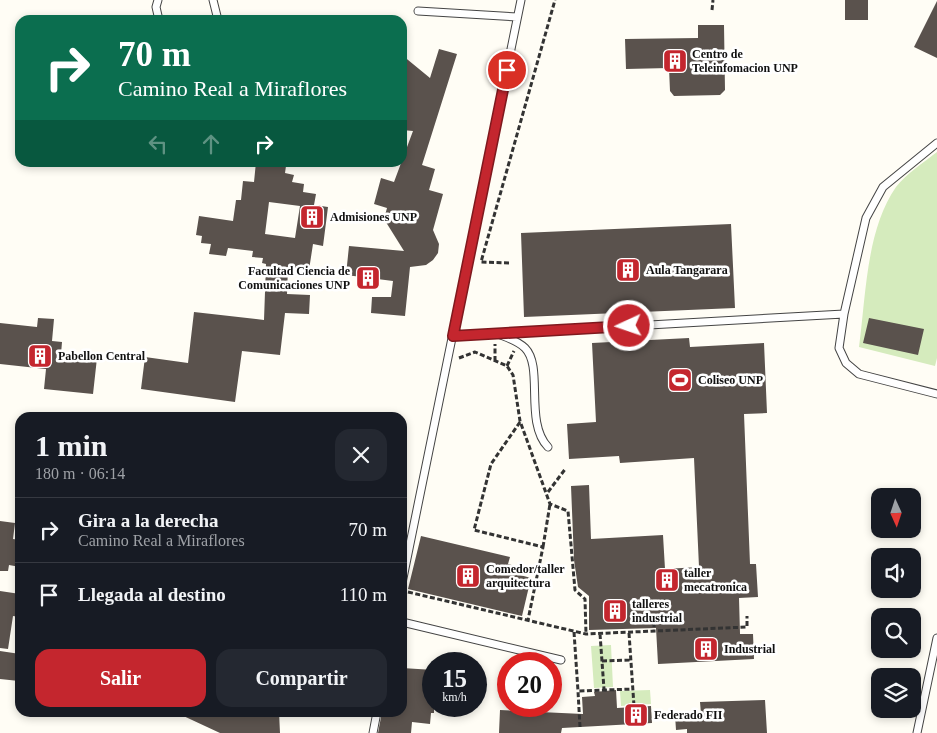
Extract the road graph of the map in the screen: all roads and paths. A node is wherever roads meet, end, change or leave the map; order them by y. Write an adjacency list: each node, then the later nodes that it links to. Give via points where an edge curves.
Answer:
1 (158, 0): 8 (lane)
2 (213, 0): 9 (lane)
3 (521, 0): 10 (lane)
4 (555, 0): 12 (path, via 481,262)
5 (712, 0): 6 (path)
6 (712, 10)
7 (418, 11): 10 (lane)
8 (158, 15)
9 (217, 15)
10 (517, 17): 15 (lane)
11 (937, 143): 13 (lane, via 883,187 866,218)
12 (509, 262)
13 (844, 314): 14 (lane); 17 (lane, via 839,348 846,364 859,374)
14 (495, 333): 15 (lane); 19 (lane, via 527,350 534,375 537,428)
15 (453, 336): 24 (lane)
16 (454, 359): 18 (path, via 476,352 507,366 513,375)
17 (937, 394)
18 (520, 421): 21 (path); 23 (path, via 491,464 474,530)
19 (548, 447)
20 (566, 468): 21 (path)
21 (547, 492): 22 (path)
22 (550, 504): 23 (path); 33 (path, via 568,511 574,590 585,599)
23 (543, 546): 27 (path)
24 (407, 559)
25 (407, 591): 27 (path)
26 (747, 616): 31 (path, via 748,628)
27 (528, 620): 30 (path)
28 (654, 622): 31 (path)
29 (407, 623): 36 (lane)
30 (574, 631): 33 (path); 41 (path)
31 (654, 632): 32 (path)
32 (629, 633): 34 (path); 37 (path)
33 (586, 634): 34 (path)
34 (600, 634): 38 (path)
35 (937, 638): 46 (lane)
36 (528, 652)
37 (631, 660): 38 (path); 39 (path)
38 (602, 661): 40 (path)
39 (633, 688): 40 (path); 42 (path)
40 (604, 690): 41 (path)
41 (578, 691): 44 (path)
42 (634, 706)
43 (376, 717): 45 (lane)
44 (580, 727)
45 (373, 733)
46 (917, 733)

